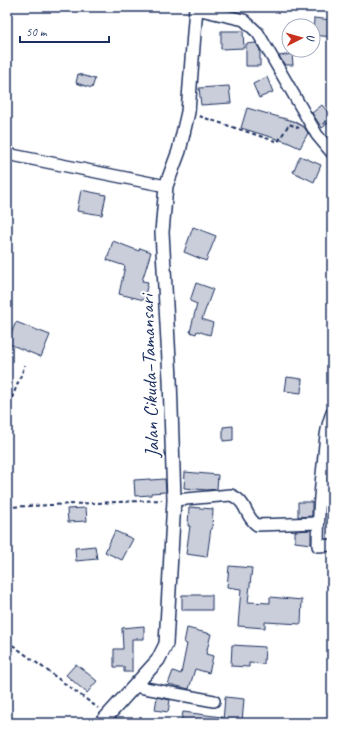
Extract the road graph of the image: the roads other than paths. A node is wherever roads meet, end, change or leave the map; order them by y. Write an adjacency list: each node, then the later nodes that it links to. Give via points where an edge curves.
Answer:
1 (196, 8): 2 (street, via 244,20 258,34 317,135); 4 (street, Jalan Cikuda–Tamansari, via 188,112 179,151)
2 (332, 153)
3 (7, 154): 4 (street)
4 (166, 186): 6 (street, Jalan Cikuda–Tamansari, via 162,232)
5 (332, 413): 7 (street, via 324,448)
6 (174, 500): 7 (street, via 231,495 240,499 252,522 257,525); 9 (street, Jalan Cikuda–Tamansari, via 166,644 158,660)
7 (318, 523): 8 (street, via 318,546)
8 (332, 545)
9 (134, 686): 10 (street); 11 (street, Jalan Cikuda–Tamansari)
10 (214, 701)
11 (104, 719)

